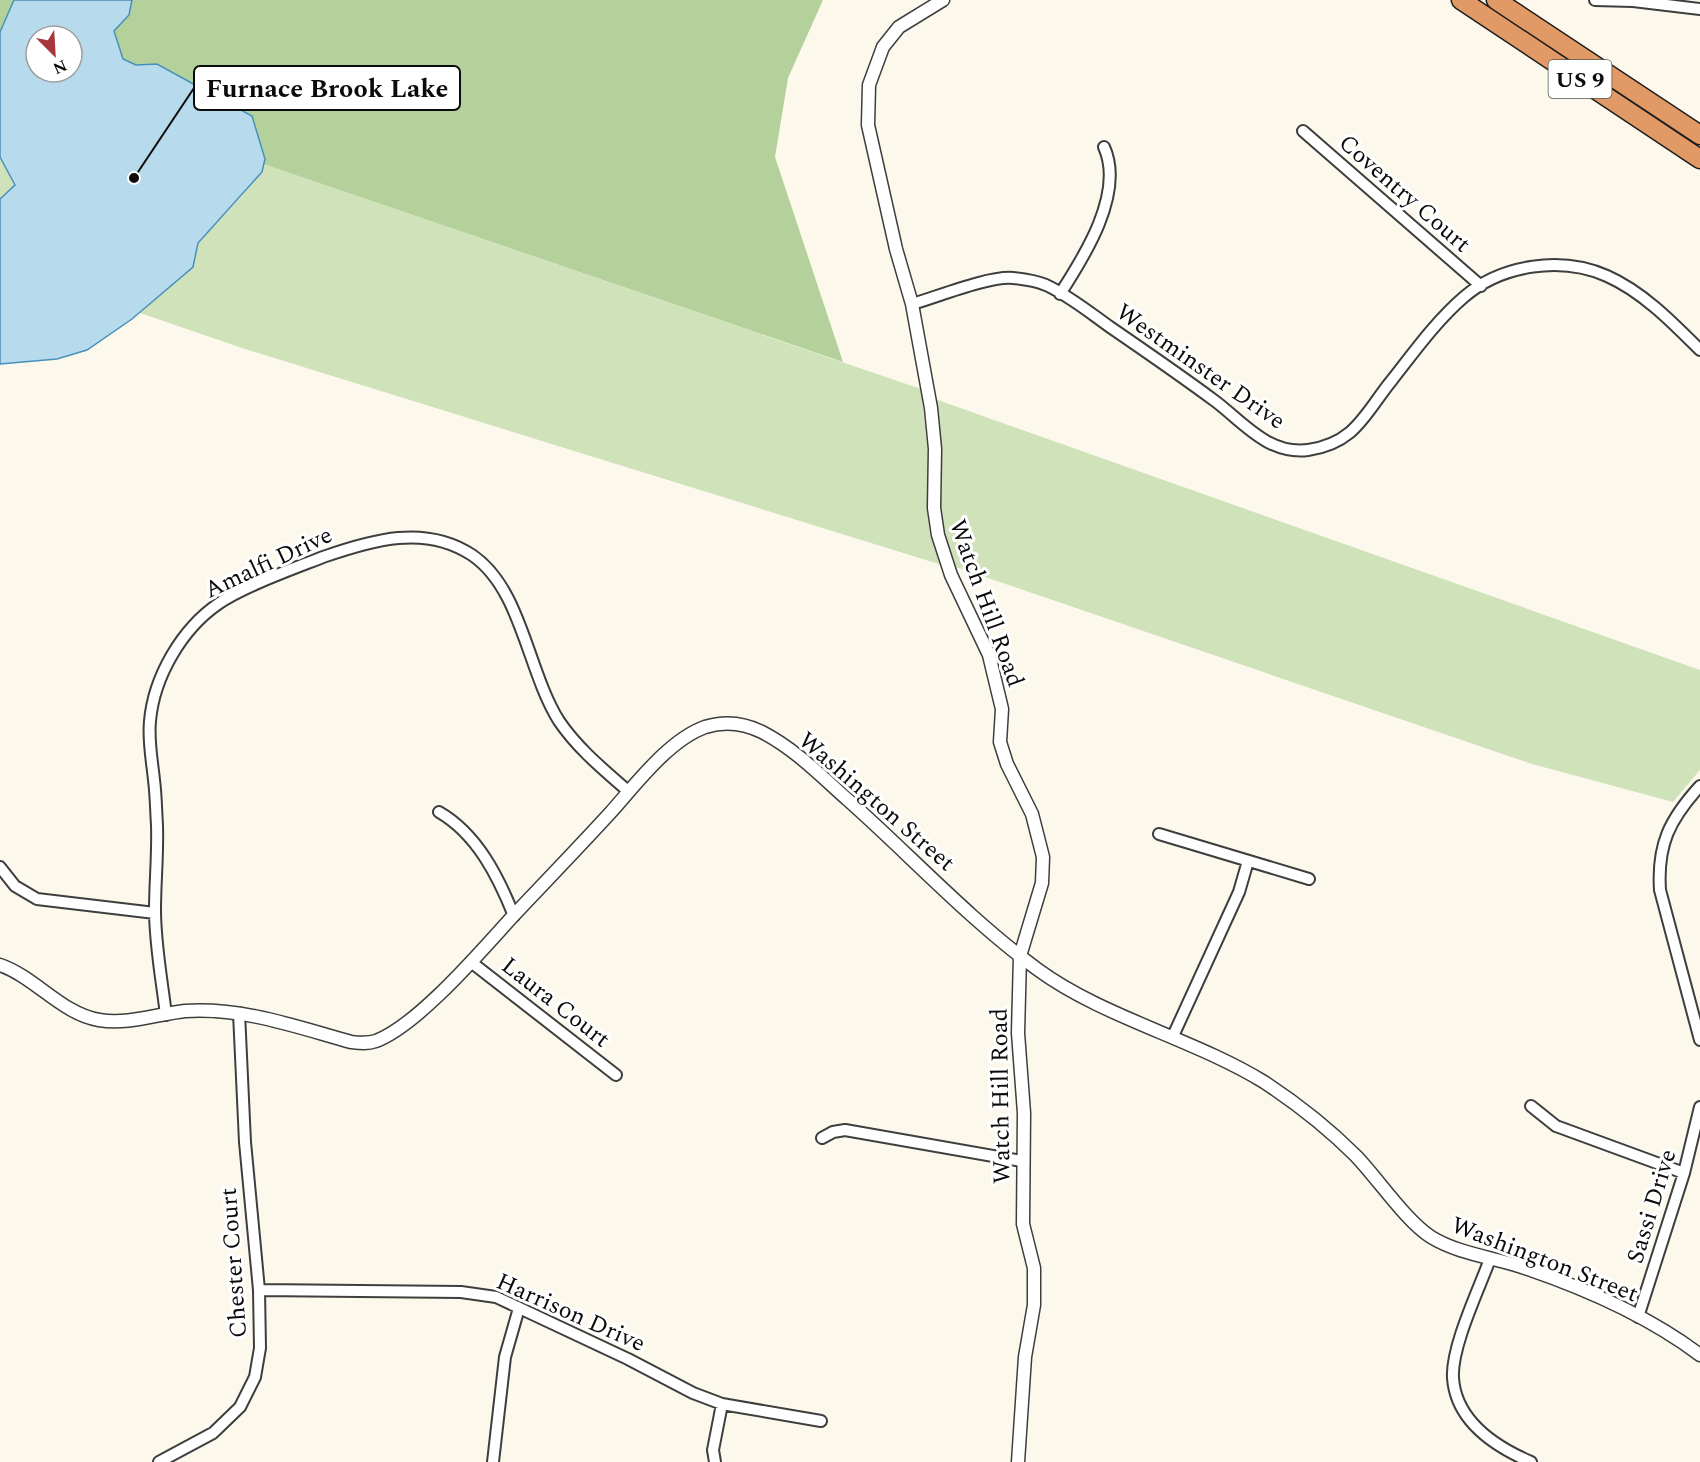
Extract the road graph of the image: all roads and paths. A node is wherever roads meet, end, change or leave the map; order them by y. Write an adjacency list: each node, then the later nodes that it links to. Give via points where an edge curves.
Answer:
1 (943, 0): 12 (street, Watch Hill Road, via 899,27 883,46 869,85 868,125)
2 (1461, 0): 9 (highway, US 9)
3 (1496, 0): 7 (highway, US 9)
4 (1595, 0): 5 (street)
5 (1700, 9)
6 (1303, 131): 10 (street, Coventry Court)
7 (1700, 135)
8 (1104, 147): 11 (street, via 1110,169 1106,200 1087,253)
9 (1700, 159)
10 (1481, 286): 11 (street, Westminster Drive, via 1465,296 1438,324 1359,426 1333,444 1306,450 1282,448 1247,430 1218,403); 13 (street, Westminster Drive, via 1521,267 1568,266 1607,276 1654,306)
11 (1060, 294): 12 (street, Westminster Drive, via 1045,285 1010,278)
12 (912, 304): 23 (street, Watch Hill Road, via 934,422 934,508 938,535 951,575 989,655 1002,709 1000,742 1032,814 1043,857 1042,883)
13 (1700, 350)
14 (1700, 786): 29 (street, via 1662,841 1659,873 1660,890)
15 (629, 792): 21 (street, Amalfi Drive, via 579,747 559,720 537,679 506,594 472,556 445,542 413,536 363,543 302,565 220,603 197,622 177,647 158,682 150,720 157,843); 22 (street, Washington Street); 23 (street, Washington Street, via 681,740 705,727 734,723 759,731 795,752)
16 (439, 812): 22 (street, via 461,828 498,877)
17 (1159, 834): 18 (street)
18 (1248, 861): 20 (street); 28 (street, via 1239,892)
19 (0, 867): 21 (street, via 15,886 37,900)
20 (1309, 879)
21 (155, 913): 27 (street, Amalfi Drive)
22 (514, 916): 24 (street, Washington Street)
23 (1020, 956): 28 (street, Washington Street, via 1042,973 1108,1008); 34 (street, Watch Hill Road)
24 (471, 962): 26 (street, Washington Street, via 401,1026 366,1043); 30 (street, Laura Court)
25 (0, 965): 27 (street, Washington Street, via 20,972 77,1012 99,1020)
26 (239, 1013): 27 (street, Washington Street, via 185,1011); 37 (street, Chester Court, via 245,1142)
27 (166, 1015)
28 (1173, 1036): 36 (street, Washington Street, via 1264,1082 1323,1127 1428,1235)
29 (1700, 1040)
30 (616, 1075)
31 (1531, 1106): 35 (street, via 1556,1126)
32 (1700, 1107): 35 (street, Sassi Drive)
33 (822, 1138): 34 (street, via 845,1130)
34 (1022, 1161): 46 (street, Watch Hill Road, via 1023,1224 1034,1268 1034,1305 1025,1358)
35 (1684, 1173): 39 (street, Sassi Drive)
36 (1490, 1258): 39 (street, Washington Street, via 1519,1266); 47 (street, via 1463,1331 1453,1379 1468,1417 1492,1443)
37 (259, 1290): 38 (street, Harrison Drive, via 461,1292 496,1297); 43 (street, Chester Court, via 260,1348 255,1377 240,1407 213,1433)
38 (519, 1308): 41 (street, Harrison Drive); 44 (street, via 505,1357)
39 (1638, 1317): 40 (street, Washington Street, via 1669,1332)
40 (1700, 1355)
41 (722, 1404): 42 (street, Harrison Drive); 45 (street, via 713,1450)
42 (821, 1421)
43 (159, 1462)
44 (494, 1462)
45 (715, 1462)
46 (1018, 1462)
47 (1531, 1462)

